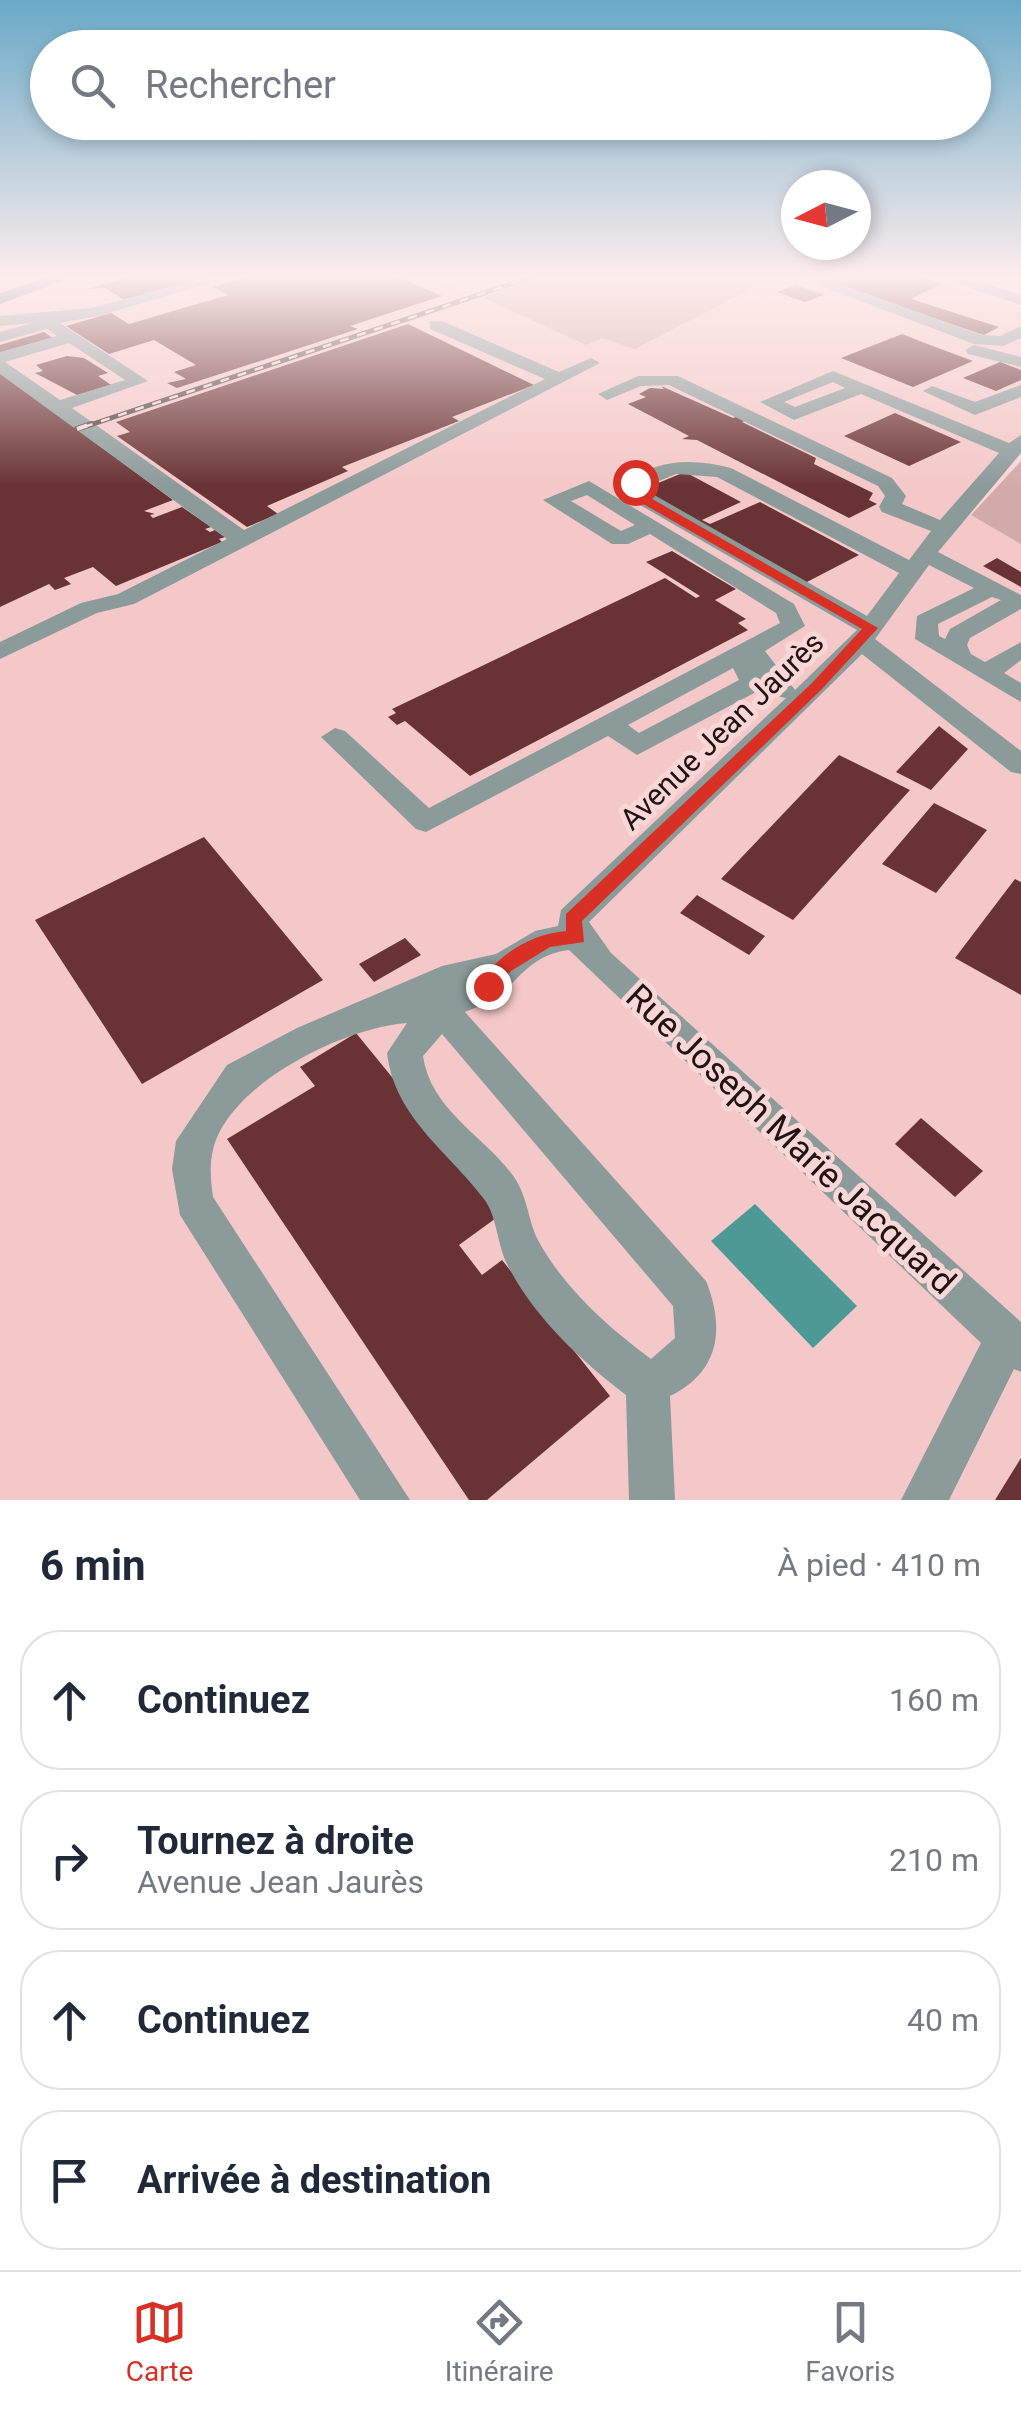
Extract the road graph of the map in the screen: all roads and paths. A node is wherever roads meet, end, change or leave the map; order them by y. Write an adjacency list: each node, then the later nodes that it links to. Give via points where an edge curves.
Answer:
1 (41, 346): 5 (street)
2 (85, 346): 14 (street, via 139,381)
3 (483, 346): 9 (street)
4 (973, 346): 6 (street)
5 (0, 358)
6 (1021, 362)
7 (591, 363): 9 (street)
8 (0, 366): 14 (street)
9 (558, 379): 19 (street)
10 (861, 388): 16 (street)
11 (1021, 390): 15 (street)
12 (932, 391): 15 (street)
13 (606, 394): 18 (street, via 638,381 672,380 885,482 896,496 890,507)
14 (58, 408): 19 (street)
15 (974, 409): 16 (street)
16 (1013, 439): 18 (street, Avenue Jean Jaurès)
17 (651, 526): 26 (street, via 786,609 793,626)
18 (944, 529): 20 (street, Avenue Jean Jaurès)
19 (243, 540): 25 (street)
20 (919, 562): 21 (street); 23 (street, Avenue Jean Jaurès); 23 (street, via 724,472 665,470 632,487)
21 (992, 588): 22 (street); 27 (street, via 926,621 928,639)
22 (1019, 602): 27 (street, via 960,634 954,645)
23 (866, 635): 31 (street, Avenue Jean Jaurès); 34 (street)
24 (1021, 649): 28 (street)
25 (0, 652)
26 (746, 654): 29 (street); 31 (street); 32 (street)
27 (961, 658): 28 (street)
28 (986, 673): 30 (street)
29 (753, 684): 31 (street); 32 (street, via 637,746)
30 (1021, 694)
31 (793, 695): 35 (street, Avenue Jean Jaurès)
32 (611, 724): 33 (street, via 426,822)
33 (335, 737)
34 (1021, 765)
35 (575, 928): 36 (street); 39 (street, Rue Joseph Marie Jacquard)
36 (504, 966): 37 (street, via 488,986); 38 (street, via 454,975)
37 (445, 1010): 38 (street); 40 (street, via 405,1054 411,1089 501,1191 520,1250 584,1330); 40 (street, via 691,1295 700,1324 692,1354 677,1372)
38 (374, 1011): 41 (street, via 240,1076 195,1141 191,1170 194,1202)
39 (1014, 1344): 43 (street)
40 (648, 1384): 42 (street)
41 (387, 1500)
42 (652, 1500)
43 (924, 1500)

